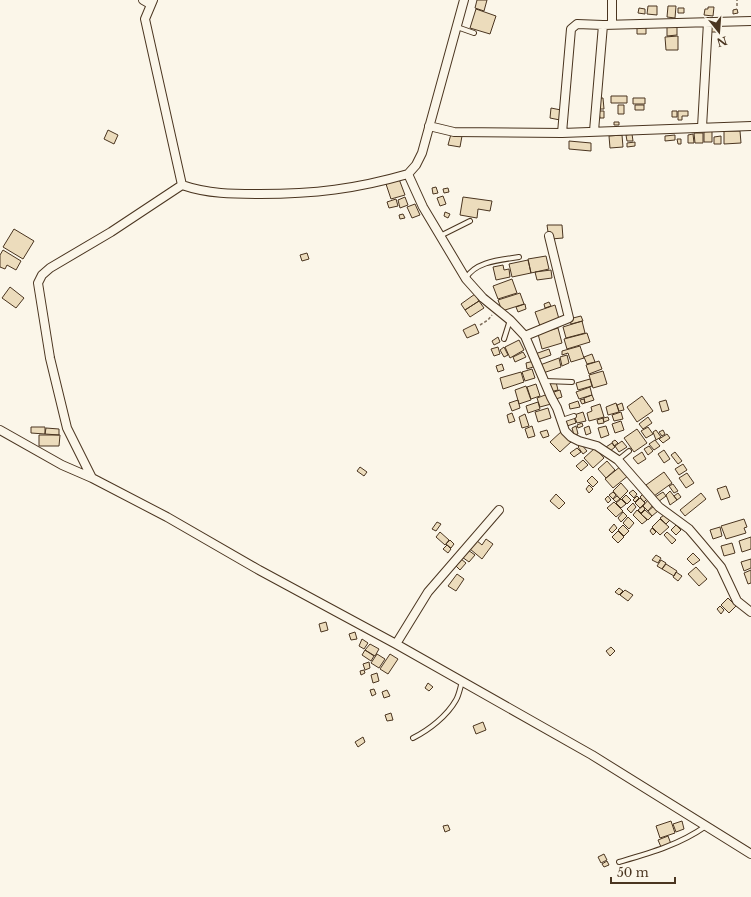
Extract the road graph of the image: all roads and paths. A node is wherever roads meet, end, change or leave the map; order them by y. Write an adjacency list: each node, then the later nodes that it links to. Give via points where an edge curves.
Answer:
1 (143, 0): 5 (street)
2 (464, 0): 10 (street)
3 (612, 0): 9 (street)
4 (737, 0): 6 (path)
5 (151, 2): 18 (street, via 145,19)
6 (736, 6)
7 (751, 21): 8 (street)
8 (708, 22): 9 (street); 14 (street)
9 (607, 25): 15 (street); 16 (street, via 577,24 571,29)
10 (457, 27): 11 (lane); 12 (street)
11 (474, 33)
12 (429, 126): 16 (street, via 454,132); 17 (street, via 422,153)
13 (751, 126): 14 (street)
14 (702, 127): 15 (street)
15 (594, 132): 16 (street)
16 (562, 133)
17 (408, 174): 18 (street, via 373,184 331,191 280,194 226,194 196,190); 20 (street)
18 (182, 185): 36 (street, via 117,229 50,268 38,283 50,358 67,428)
19 (470, 221): 20 (lane)
20 (440, 236): 23 (street)
21 (549, 236): 27 (street, via 569,318)
22 (519, 257): 23 (lane, via 476,267)
23 (466, 279): 24 (street)
24 (495, 308): 25 (street); 26 (path, via 488,320)
25 (510, 320): 27 (street); 28 (lane)
26 (480, 325)
27 (526, 336): 29 (street)
28 (504, 339)
29 (544, 381): 30 (lane); 32 (street)
30 (572, 382)
31 (574, 416): 32 (lane)
32 (561, 420): 35 (street, via 565,432 571,438 597,446)
33 (0, 430): 36 (street, via 62,465)
34 (629, 451): 35 (lane)
35 (618, 460): 38 (street, via 660,507 689,529 721,567 737,601)
36 (92, 478): 39 (street)
37 (499, 510): 39 (street, via 428,592)
38 (751, 612)
39 (396, 644): 40 (street)
40 (462, 682): 41 (lane, via 457,700 446,713 424,733); 42 (street, via 592,755)
41 (413, 738)
42 (706, 826): 43 (street); 44 (lane, via 665,849)
43 (751, 854)
44 (619, 862)

